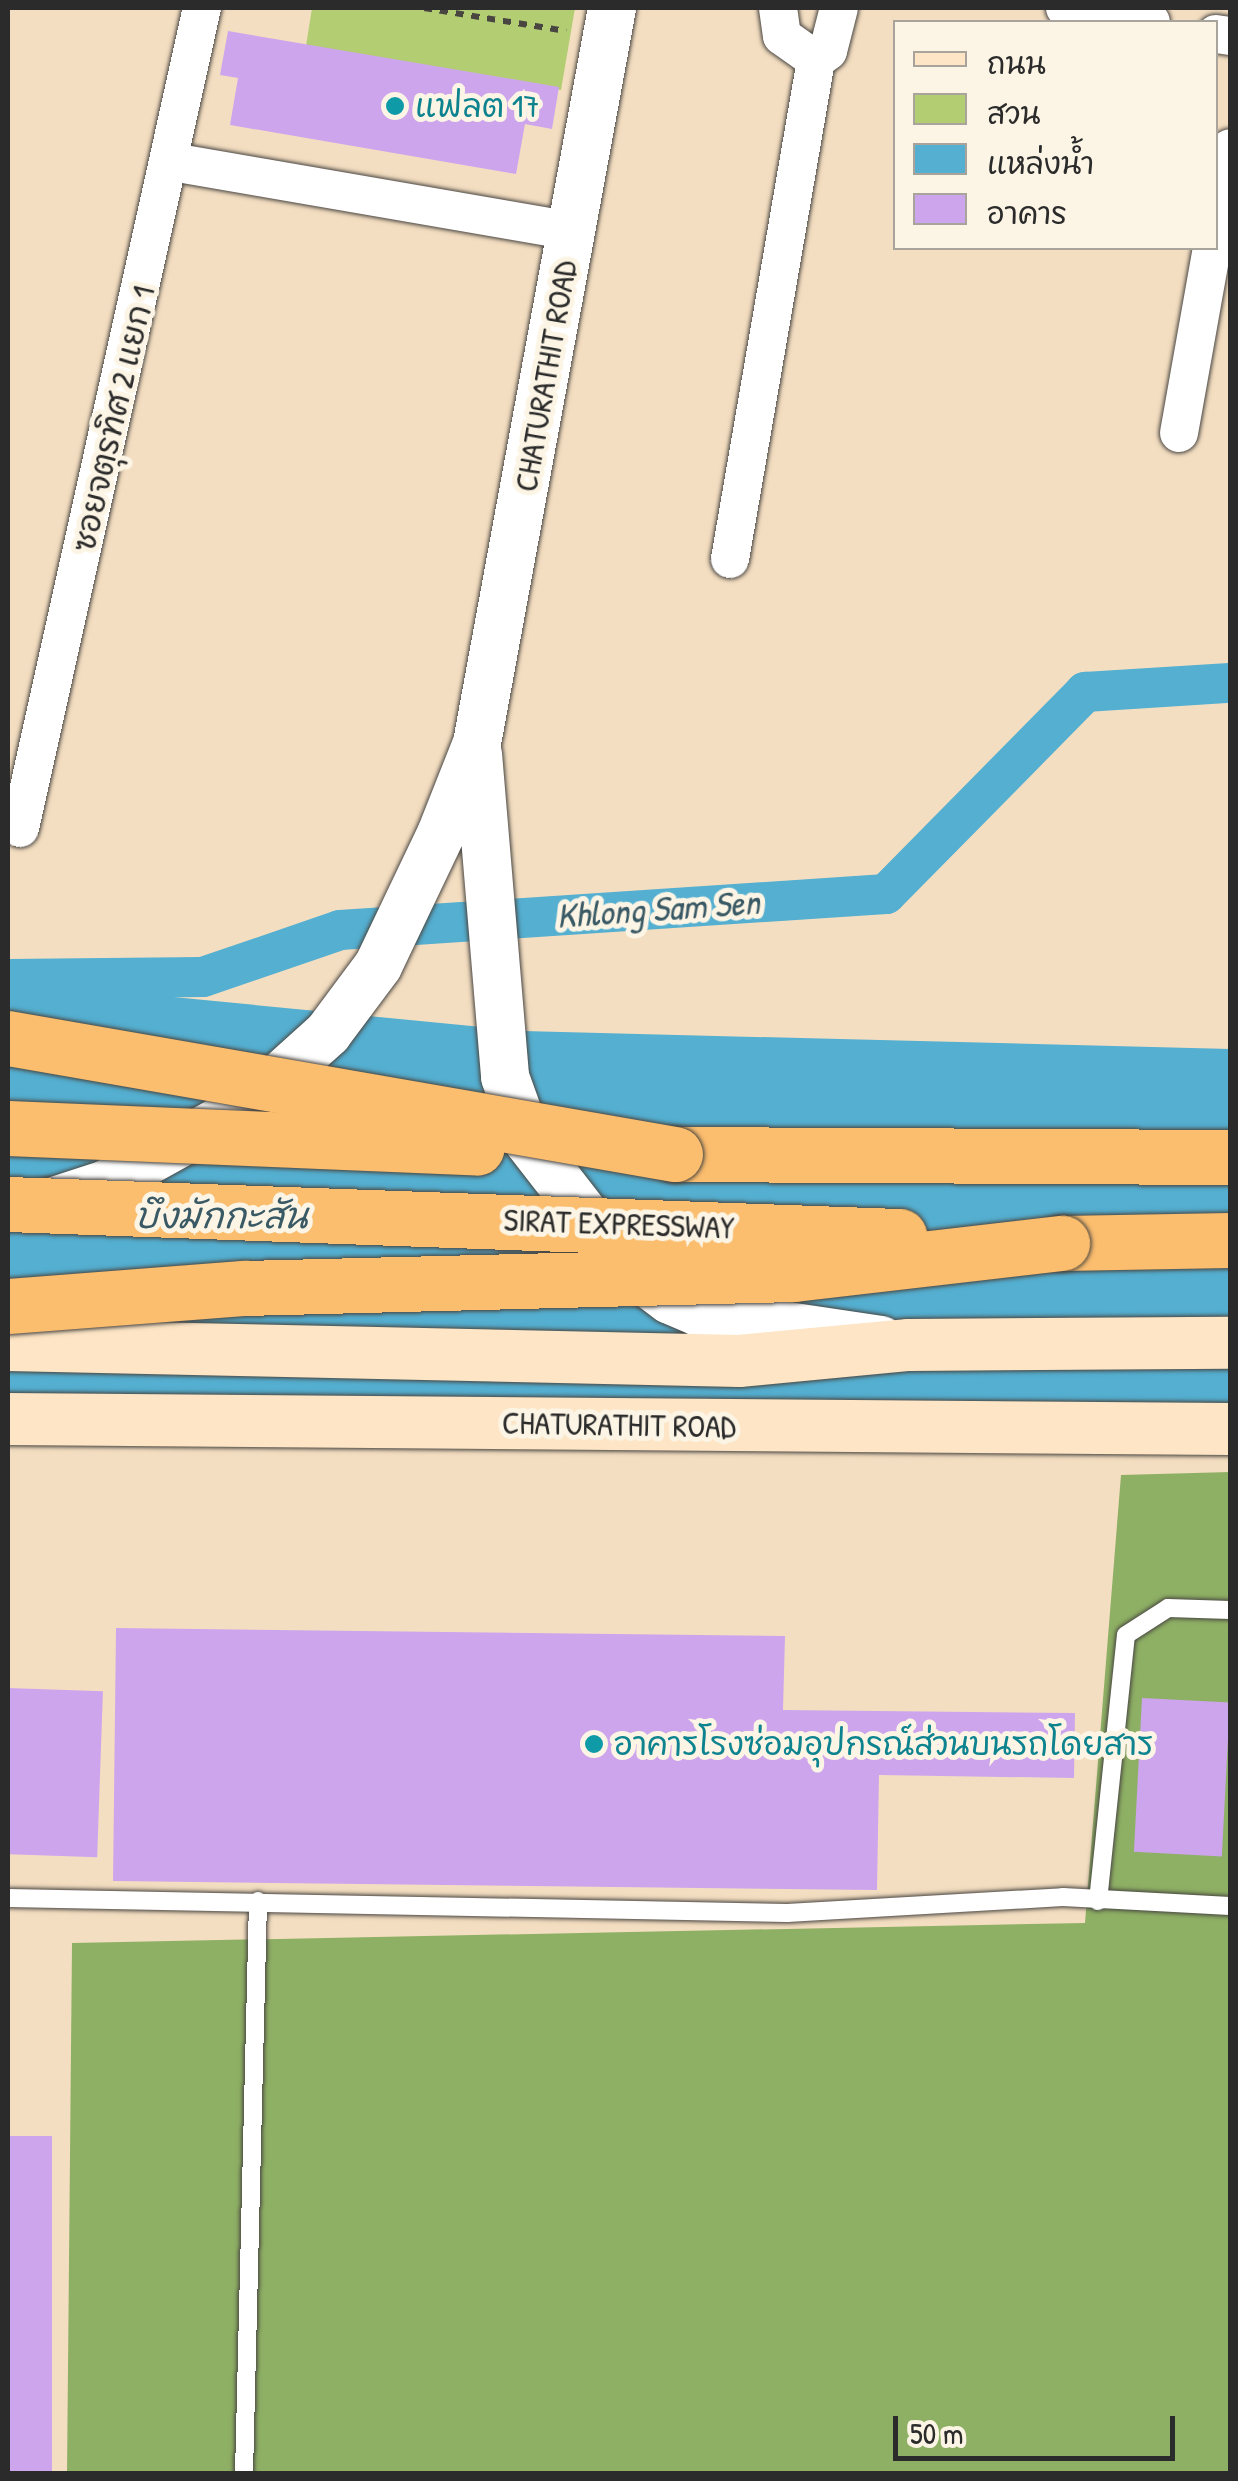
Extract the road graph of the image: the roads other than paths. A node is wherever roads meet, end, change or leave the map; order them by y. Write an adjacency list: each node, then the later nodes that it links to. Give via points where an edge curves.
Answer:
1 (202, 8): 9 (street, ซอยจตุรทิศ 2 แยก 1)
2 (612, 8): 11 (street, CHATURATHIT ROAD)
3 (778, 8): 7 (street, via 782,36)
4 (839, 8): 7 (street, via 828,51)
5 (1065, 8): 6 (street)
6 (1138, 20)
7 (816, 60): 14 (street)
8 (1230, 148): 10 (street)
9 (172, 162): 11 (street); 16 (street, ซอยจตุรทิศ 2 แยก 1)
10 (1218, 218)
11 (572, 232): 15 (street, CHATURATHIT ROAD)
12 (1212, 250): 13 (street)
13 (1179, 433)
14 (730, 560)
15 (477, 743): 21 (street, CHATURATHIT ROAD, bridge, via 378,966 328,1034 247,1106 160,1155 88,1190); 27 (street, CHATURATHIT ROAD, bridge, via 506,1077 528,1142 625,1266 670,1300 700,1313)
16 (20, 828)
17 (8, 1038): 19 (highway, bridge)
18 (8, 1128): 19 (highway, bridge)
19 (675, 1154): 20 (highway)
20 (1230, 1157)
21 (8, 1206): 23 (highway, SIRAT EXPRESSWAY, bridge)
22 (1230, 1240): 23 (highway, SIRAT EXPRESSWAY)
23 (1062, 1244): 24 (highway, bridge, via 793,1274 244,1288)
24 (8, 1306)
25 (1230, 1343): 27 (main road, CHATURATHIT ROAD)
26 (8, 1345): 27 (main road, CHATURATHIT ROAD, via 739,1361)
27 (909, 1345)
28 (8, 1419): 29 (main road, CHATURATHIT ROAD)
29 (1230, 1429)
30 (1230, 1610): 32 (lane, via 1168,1608 1126,1635)
31 (8, 1898): 33 (lane)
32 (1098, 1901): 33 (lane, via 787,1913); 34 (lane)
33 (258, 1902): 35 (lane)
34 (1230, 1906)
35 (244, 2474)

